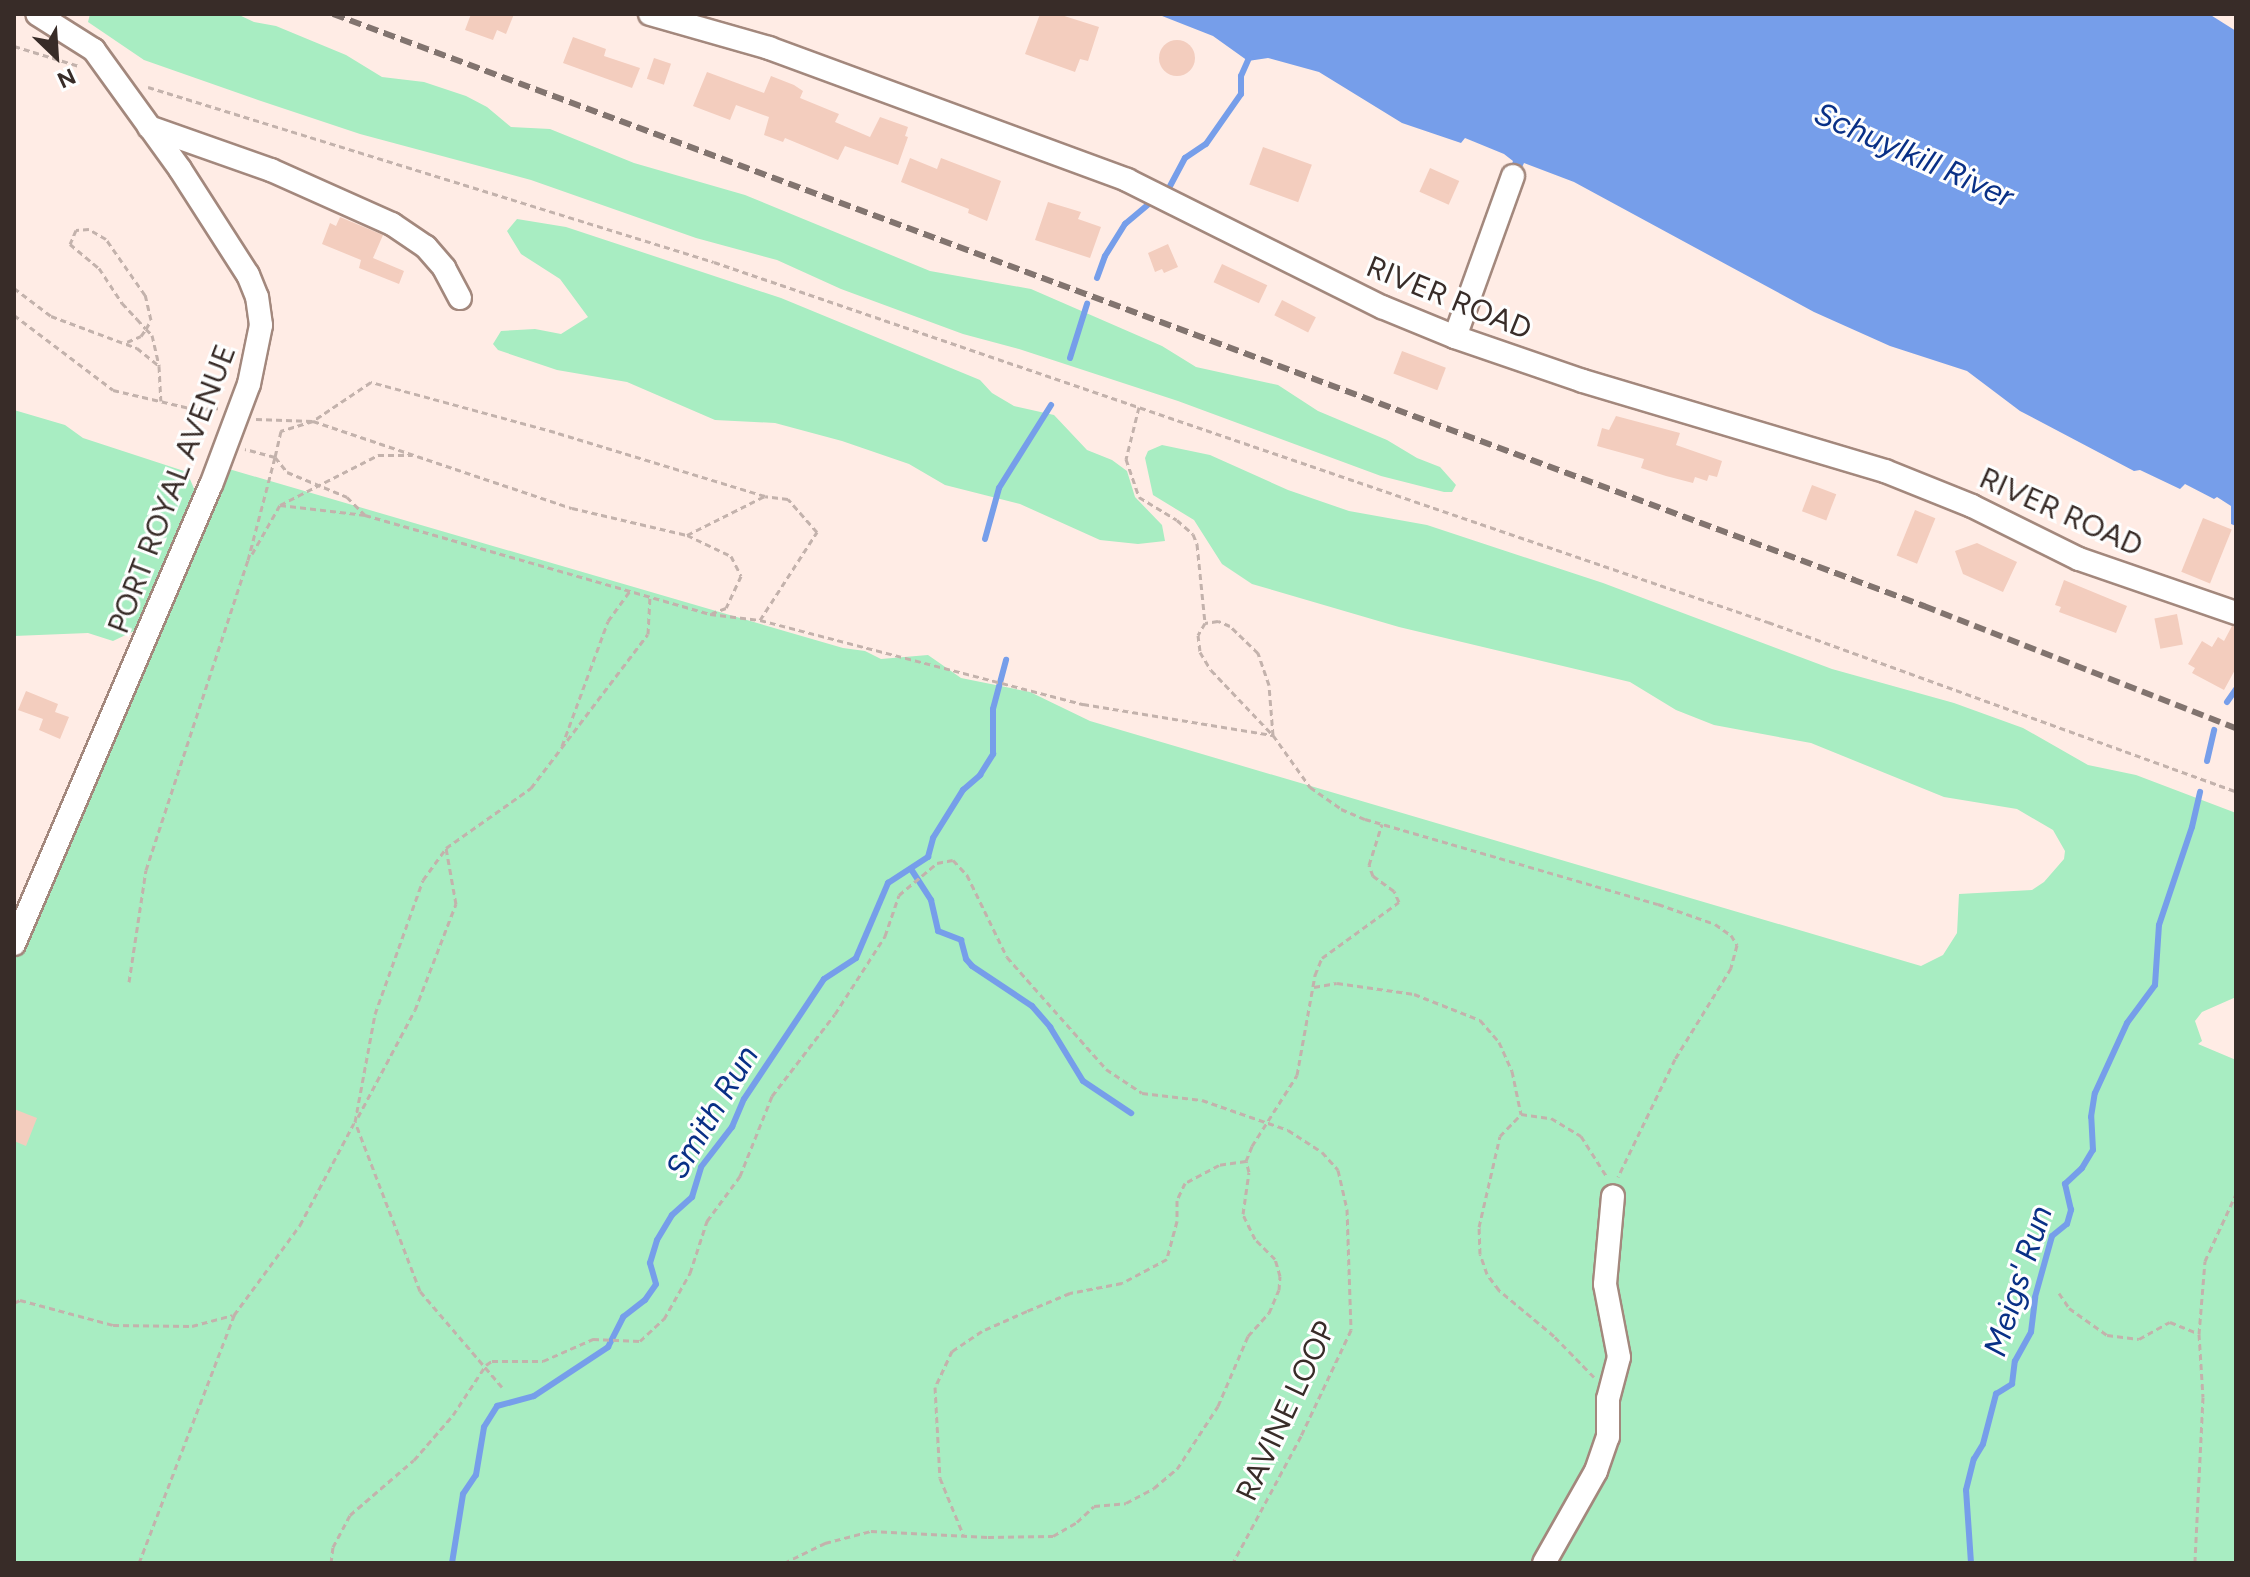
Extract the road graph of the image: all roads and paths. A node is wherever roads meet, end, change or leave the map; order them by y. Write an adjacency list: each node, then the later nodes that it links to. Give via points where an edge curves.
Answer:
1 (37, 14): 4 (street, PORT ROYAL AVENUE, via 86,44)
2 (650, 14): 11 (street, RIVER ROAD, via 777,51 1127,180 1382,307)
3 (14, 46): 4 (path)
4 (111, 76): 5 (street, PORT ROYAL AVENUE); 15 (path, via 605,226)
5 (149, 127): 8 (street, via 271,170 392,224 426,247); 16 (street, PORT ROYAL AVENUE, via 240,260 257,297 258,350)
6 (1513, 176): 11 (street)
7 (14, 288): 12 (path, via 51,316)
8 (460, 298)
9 (14, 315): 14 (path, via 113,390)
10 (146, 329): 10 (path, via 99,268 70,244 76,230 96,232 116,250 151,310); 12 (path); 13 (path, via 155,342)
11 (1455, 337): 29 (street, RIVER ROAD, via 1895,474 2079,559)
12 (127, 342): 13 (path)
13 (159, 366): 14 (path)
14 (161, 401): 16 (path)
15 (1139, 406): 32 (path, via 1126,449 1128,467 1139,497 1193,534); 35 (path, via 1768,622)
16 (239, 411): 17 (path); 18 (street, PORT ROYAL AVENUE)
17 (313, 421): 19 (path); 20 (path, via 281,431); 22 (path, via 371,382)
18 (226, 444): 20 (path); 38 (street, PORT ROYAL AVENUE)
19 (416, 456): 21 (path, via 378,455); 25 (path, via 572,508)
20 (275, 457): 21 (path, via 287,472); 26 (path)
21 (314, 486): 23 (path); 24 (path, via 347,497)
22 (765, 496): 25 (path); 31 (path, via 788,499 817,532)
23 (280, 505): 24 (path); 26 (path)
24 (365, 515): 27 (path)
25 (687, 535): 30 (path, via 731,556 741,576 726,608)
26 (248, 560): 39 (path, via 146,870)
27 (631, 589): 28 (path); 34 (path, via 608,621)
28 (650, 595): 30 (path); 34 (path, via 648,634)
29 (2236, 613)
30 (710, 614): 31 (path)
31 (760, 620): 33 (path, via 1083,704)
32 (1205, 623): 33 (path, via 1197,646 1205,662); 33 (path, via 1230,626 1258,653 1269,685)
33 (1273, 735): 36 (path, via 1320,795)
34 (560, 751): 37 (path, via 531,788)
35 (2236, 791)
36 (1382, 824): 40 (path, via 1369,865 1399,902 1327,952); 46 (path, via 1658,904 1731,935 1737,945 1731,968 1675,1059)
37 (446, 848): 42 (path, via 423,880 375,1014); 42 (path, via 456,904 415,1010)
38 (14, 944)
39 (129, 982)
40 (1314, 987): 41 (path, via 1337,983 1414,994 1480,1020 1499,1042 1512,1071); 43 (path, via 1297,1075)
41 (1521, 1114): 46 (path, via 1551,1118 1581,1136); 53 (path, via 1500,1136 1495,1151 1479,1227 1480,1254 1499,1290 1580,1361)
42 (355, 1122): 49 (path, via 300,1225); 51 (path, via 420,1291)
43 (1268, 1122): 44 (path); 51 (path, RAVINE LOOP, via 1202,1100 1142,1093 1125,1084 1007,957 958,863 944,860 909,884 896,902 890,929 843,1002 772,1096 740,1176 707,1221 690,1273 664,1319 640,1341 585,1341 543,1361); 58 (path, RAVINE LOOP, via 1322,1152 1338,1170 1347,1209 1352,1320 1338,1363)
44 (1246, 1161): 54 (path, via 1219,1165 1185,1183 1167,1259 1122,1283 1070,1293 1027,1311 952,1351 935,1387 940,1478); 54 (path, via 1243,1214 1255,1239 1275,1259 1279,1290 1269,1313 1248,1336 1218,1406 1177,1469 1126,1503 1094,1506 1053,1536)
45 (2236, 1194): 50 (path, via 2205,1261)
46 (1613, 1196): 53 (street, via 1605,1284 1619,1357)
47 (2059, 1293): 50 (path, via 2069,1308 2107,1335 2139,1339 2170,1322)
48 (14, 1303): 49 (path, via 20,1300 113,1325 192,1326)
49 (234, 1315): 55 (path)
50 (2199, 1334): 60 (path, via 2203,1397)
51 (486, 1365): 52 (path); 56 (path, via 461,1405 414,1460 350,1515 333,1547)
52 (502, 1387)
53 (1608, 1399): 59 (street, via 1603,1455)
54 (963, 1534): 57 (path, via 871,1531 825,1543)
55 (139, 1563)
56 (331, 1563)
57 (784, 1563)
58 (1233, 1563)
59 (1544, 1563)
60 (2195, 1563)

